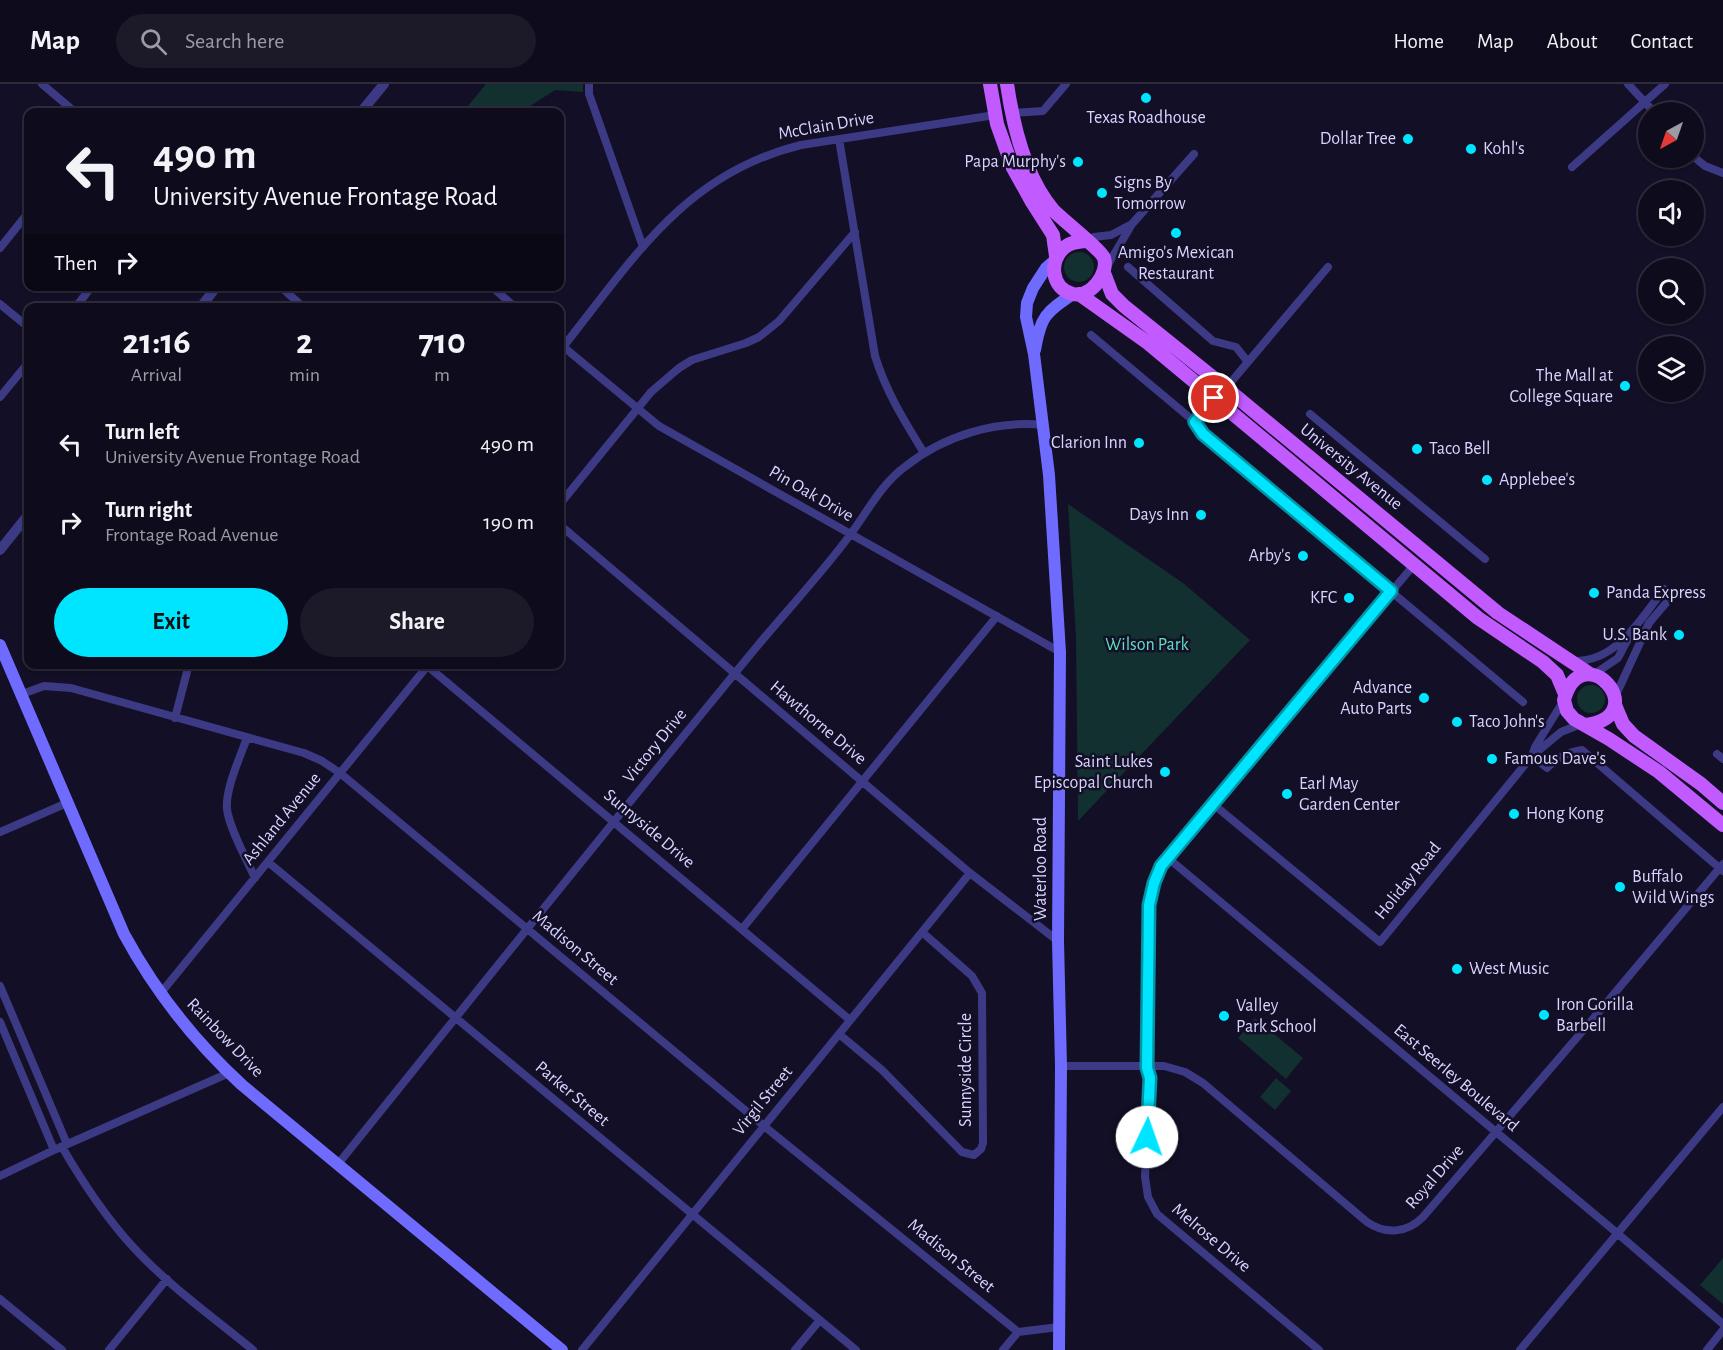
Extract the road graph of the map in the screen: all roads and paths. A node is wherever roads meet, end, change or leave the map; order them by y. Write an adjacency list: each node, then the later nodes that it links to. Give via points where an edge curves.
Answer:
1 (42, 84): 10 (street)
2 (384, 84): 11 (street)
3 (589, 84): 24 (street, via 589,94)
4 (990, 84): 14 (main road)
5 (1007, 84): 13 (main road)
6 (1066, 84): 13 (street, via 1043,111)
7 (1628, 84): 9 (street)
8 (1665, 84): 9 (street)
9 (1645, 102)
10 (70, 108)
11 (364, 108)
12 (1638, 108): 18 (street)
13 (1011, 113): 23 (main road, via 1035,179 1052,208)
14 (995, 115): 15 (street, McClain Drive); 26 (main road, via 1012,166 1053,234)
15 (839, 139): 22 (street); 24 (street, McClain Drive, via 778,150 739,166 676,211)
16 (1194, 154): 21 (street)
17 (1704, 164): 19 (street)
18 (1572, 167)
19 (1723, 173)
20 (24, 218): 25 (street)
21 (1132, 224): 23 (street); 29 (street)
22 (855, 232): 51 (street, via 772,328 746,343 710,353 679,368); 55 (street, via 880,372)
23 (1087, 241): 26 (main road, via 1072,243); 29 (main road, via 1104,257)
24 (643, 247): 42 (street, McClain Drive)
25 (0, 248)
26 (1055, 259): 34 (main road, via 1056,279); 44 (main road, Waterloo Road, via 1027,303)
27 (1128, 267): 46 (street, via 1213,341 1236,347)
28 (1328, 267): 46 (street)
29 (1105, 271): 34 (main road, via 1094,286); 48 (main road, University Avenue, via 1112,294 1124,306)
30 (88, 291): 35 (street)
31 (213, 291): 36 (street)
32 (285, 291): 37 (street)
33 (497, 291): 38 (street)
34 (1076, 294): 44 (main road, Waterloo Road, via 1044,316); 45 (main road, University Avenue)
35 (79, 303)
36 (204, 303)
37 (299, 303)
38 (510, 303)
39 (0, 304): 40 (street)
40 (24, 324)
41 (1091, 335): 53 (street)
42 (564, 342)
43 (564, 349): 51 (street, Pin Oak Drive)
44 (1034, 354): 54 (main road, Waterloo Road)
45 (1163, 355): 48 (main road, via 1188,365 1214,387); 50 (main road, University Avenue)
46 (1248, 362): 48 (street)
47 (24, 368): 49 (street)
48 (1226, 388): 66 (main road, University Avenue)
49 (0, 397)
50 (1214, 398): 53 (street); 62 (main road, University Avenue)
51 (637, 410): 56 (street); 59 (street, Pin Oak Drive)
52 (1310, 414): 61 (street)
53 (1195, 422): 64 (street, via 1203,434)
54 (1044, 425): 55 (street, Victory Drive, via 990,427 953,438); 70 (main road, Waterloo Road)
55 (924, 453): 59 (street, Victory Drive, via 884,486)
56 (564, 499)
57 (24, 521): 60 (street)
58 (564, 528): 76 (street, Hawthorne Drive)
59 (850, 535): 67 (street, Pin Oak Drive); 76 (street, Victory Drive)
60 (0, 550)
61 (1485, 560)
62 (1413, 566): 64 (street, Melrose Drive); 66 (main road, via 1428,566 1454,586); 79 (main road, University Avenue, via 1478,618 1552,669)
63 (1664, 589): 68 (street)
64 (1391, 591): 81 (street); 90 (street, Melrose Drive)
65 (1672, 596): 80 (street, via 1649,623)
66 (1481, 599): 72 (main road, University Avenue)
67 (997, 616): 70 (street, Pin Oak Drive); 87 (street)
68 (1633, 629): 72 (street, via 1608,653 1583,661); 77 (street, via 1618,658)
69 (0, 645): 71 (main road, Rainbow Drive)
70 (1060, 652): 102 (main road, Waterloo Road)
71 (3, 660): 78 (main road, Rainbow Drive)
72 (1572, 660): 77 (main road, University Avenue)
73 (188, 669): 82 (street)
74 (424, 669): 86 (street, Ashland Avenue)
75 (432, 669): 91 (street, Sunnyside Drive)
76 (735, 674): 87 (street, Hawthorne Drive); 91 (street, Victory Drive)
77 (1592, 674): 79 (main road, via 1575,680); 80 (main road, via 1609,683)
78 (22, 694): 82 (street, Madison Street, via 44,686 71,688); 88 (main road, Rainbow Drive)
79 (1564, 697): 83 (main road, via 1568,711); 85 (street, Holiday Road)
80 (1615, 701): 83 (main road, via 1603,720); 89 (main road, via 1623,724 1634,736)
81 (1524, 702)
82 (175, 718): 84 (street, Madison Street)
83 (1584, 724): 85 (street, Holiday Road, via 1561,732); 92 (main road, via 1659,772)
84 (246, 738): 86 (street, Madison Street, via 314,756); 98 (street, via 227,809)
85 (1532, 756): 90 (street, Holiday Road, via 1380,942); 96 (street, via 1547,768 1557,757 1582,750)
86 (340, 773): 95 (street, Ashland Avenue); 100 (street, Madison Street)
87 (862, 782): 97 (street, Hawthorne Drive); 99 (street)
88 (67, 803): 93 (street); 104 (main road, Rainbow Drive, via 124,933)
89 (1723, 803)
90 (1214, 804): 94 (street, Melrose Drive)
91 (615, 822): 99 (street, Sunnyside Drive); 100 (street, Victory Drive)
92 (1723, 825)
93 (0, 832)
94 (1168, 858): 110 (street, Melrose Drive, via 1154,883 1149,905); 114 (street, East Seerley Boulevard)
95 (268, 862): 98 (street, Ashland Avenue); 105 (street, Parker Street)
96 (1722, 867): 114 (street, Royal Drive)
97 (969, 873): 101 (street, Virgil Street); 102 (street, Hawthorne Drive)
98 (255, 878): 104 (street, Ashland Avenue)
99 (742, 929): 106 (street, Sunnyside Drive)
100 (528, 930): 105 (street, Victory Drive); 113 (street, Madison Street)
101 (922, 932): 106 (street, Virgil Street); 108 (street, Sunnyside Circle, via 972,976 982,993 981,1149 974,1155 963,1152 882,1070)
102 (1058, 941): 109 (main road, Waterloo Road)
103 (0, 986): 115 (street)
104 (160, 994): 111 (main road, Rainbow Drive)
105 (456, 1019): 116 (street, Victory Drive); 118 (street, Parker Street)
106 (850, 1020): 108 (street, Virgil Street)
107 (0, 1022): 115 (street)
108 (839, 1034): 113 (street, Virgil Street)
109 (1061, 1066): 110 (street, Royal Drive); 124 (main road, Waterloo Road)
110 (1147, 1068): 114 (street, Royal Drive, via 1164,1066 1194,1077 1367,1222 1388,1231 1404,1230 1418,1222); 136 (street, Melrose Drive, via 1150,1078 1145,1187 1152,1206)
111 (229, 1073): 115 (street); 116 (main road, Rainbow Drive)
112 (1723, 1107): 119 (street)
113 (764, 1126): 118 (street, Virgil Street); 126 (street, Madison Street)
114 (1495, 1132): 119 (street, East Seerley Boulevard)
115 (61, 1147): 117 (street); 120 (street, via 119,1231)
116 (338, 1164): 130 (main road, Rainbow Drive)
117 (0, 1176)
118 (692, 1214): 122 (street, Parker Street); 131 (street, Virgil Street)
119 (1617, 1233): 123 (street, East Seerley Boulevard); 137 (street)
120 (167, 1279): 128 (street); 129 (street)
121 (0, 1299): 127 (street)
122 (820, 1320): 132 (street); 133 (street, Parker Street)
123 (1723, 1324)
124 (1059, 1327): 126 (street); 135 (main road, Waterloo Road)
125 (1723, 1330): 138 (street)
126 (1018, 1332): 134 (street)
127 (62, 1350)
128 (109, 1350)
129 (253, 1350)
130 (562, 1350)
131 (582, 1350)
132 (795, 1350)
133 (856, 1350)
134 (1003, 1350)
135 (1059, 1350)
136 (1318, 1350)
137 (1520, 1350)
138 (1707, 1350)

